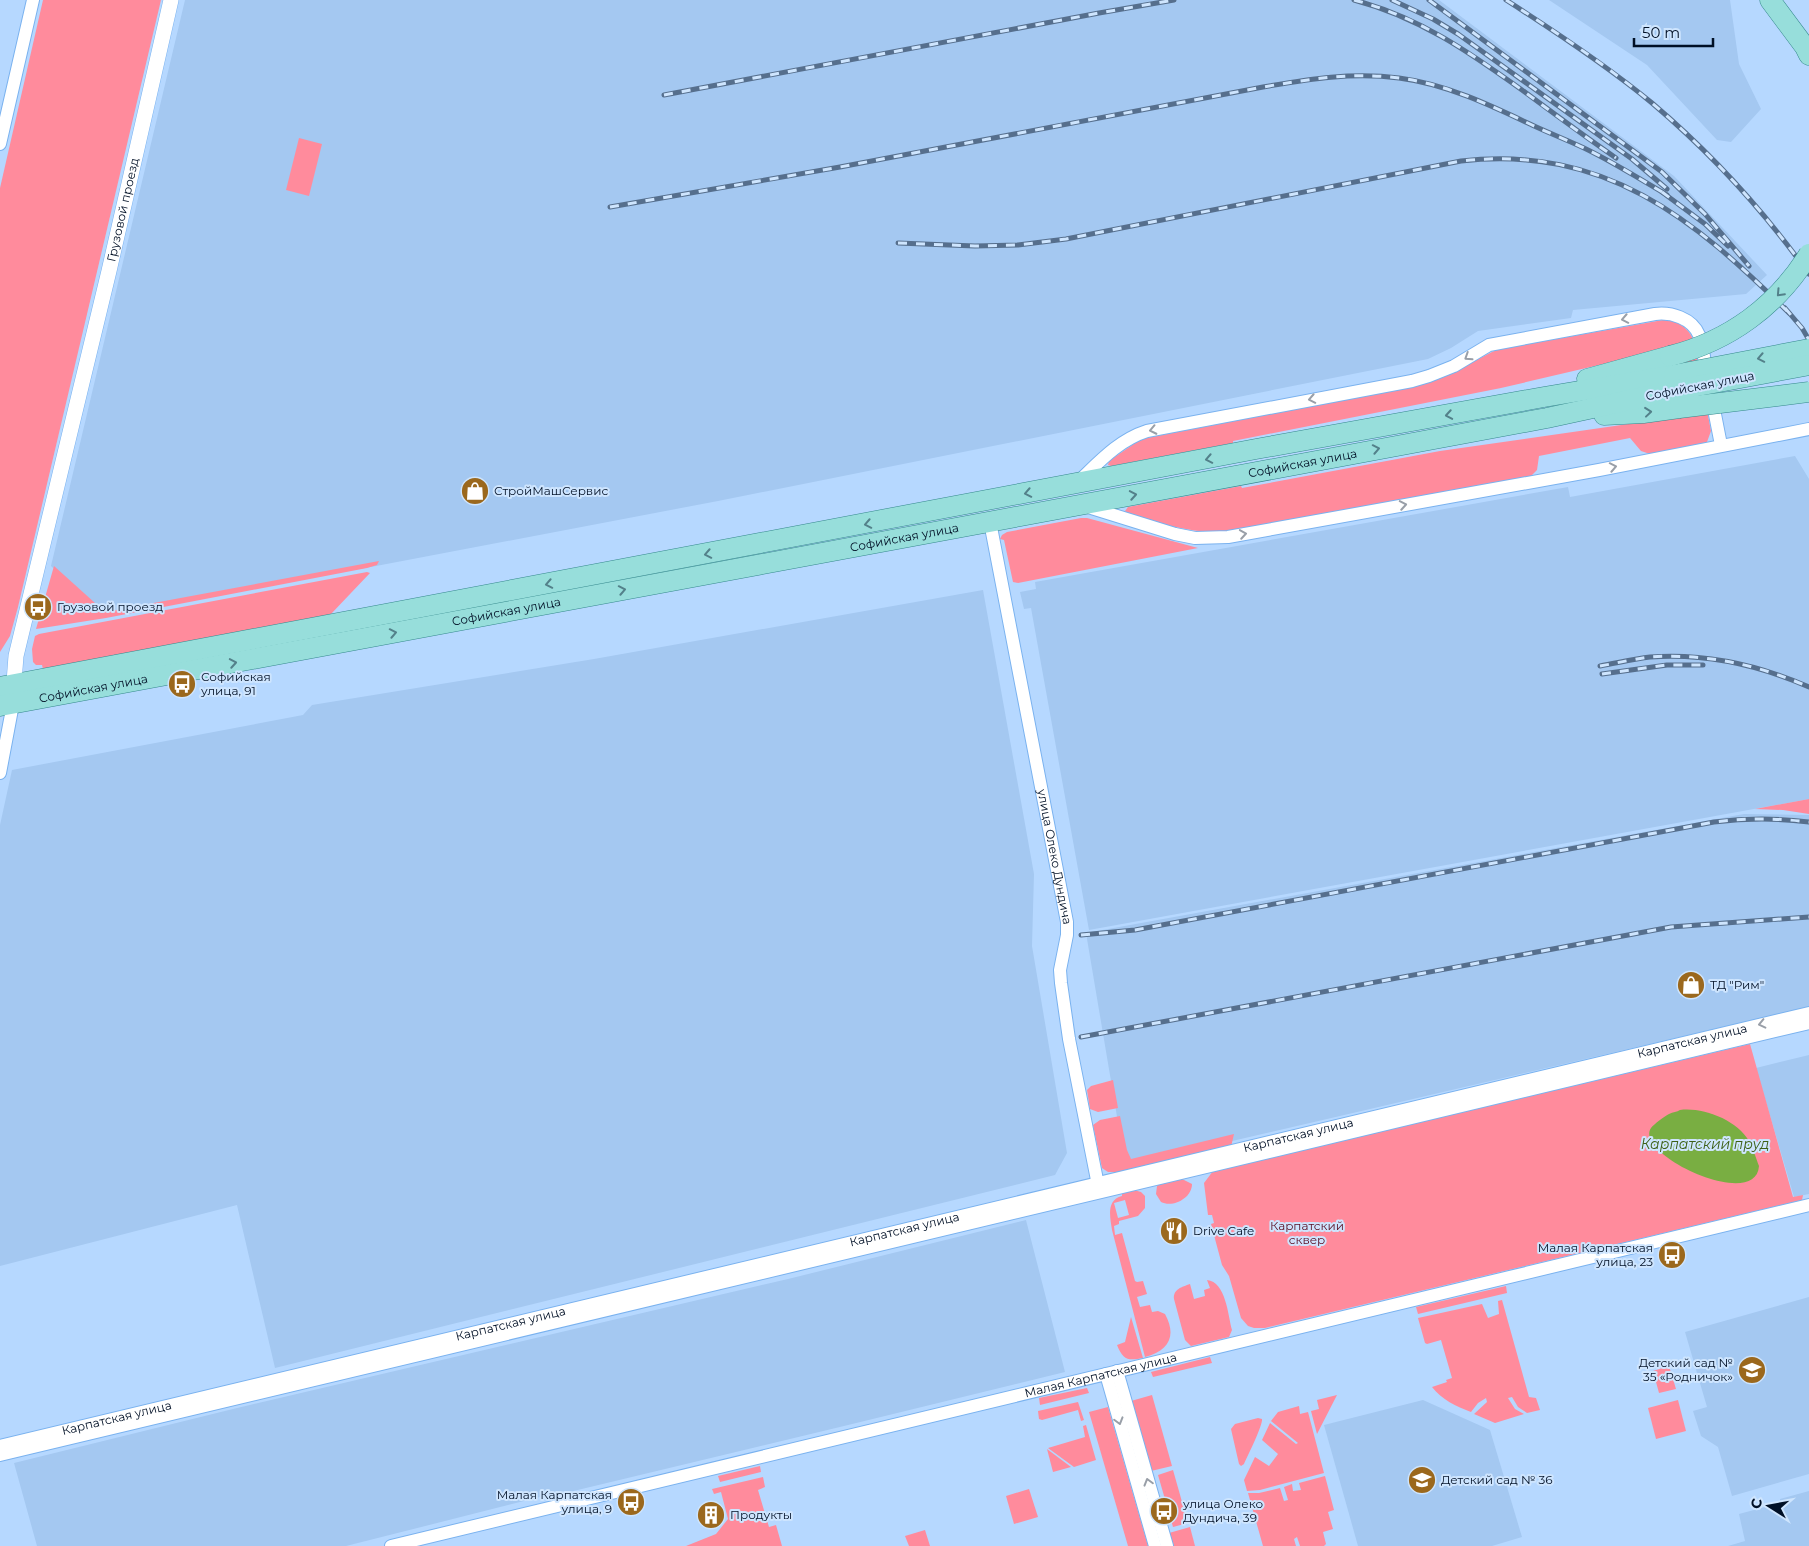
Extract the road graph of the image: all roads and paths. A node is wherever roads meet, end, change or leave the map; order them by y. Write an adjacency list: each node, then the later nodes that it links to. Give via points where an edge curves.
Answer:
1 (33, 0): 5 (street)
2 (171, 0): 16 (street, Грузовой проезд)
3 (1770, 0): 4 (main road)
4 (1809, 55)
5 (0, 144)
6 (1809, 254): 9 (main road, one-way to 9, bridge, via 1798,273 1777,296 1755,316 1707,344)
7 (1809, 349): 9 (main road, Софийская улица, one-way to 9, bridge)
8 (1809, 365): 9 (main road, Софийская улица, bridge)
9 (1675, 382): 10 (main road, bridge); 13 (main road, Софийская улица, one-way to 13, via 1581,381 1544,396); 14 (main road, Софийская улица, one-way to 9, via 1547,418 1644,413)
10 (1809, 392)
11 (1809, 429): 12 (street)
12 (1721, 446): 13 (street, one-way to 13, via 1699,334 1691,324 1665,312 1489,345 1454,366 1412,381 1147,430 1114,447); 14 (street, one-way to 12, via 1175,534 1195,538 1228,537)
13 (1076, 484): 16 (main road, Софийская улица, one-way to 16)
14 (1080, 505): 15 (main road, Софийская улица)
15 (990, 522): 16 (main road, Софийская улица, one-way to 15); 20 (street, улица Олеко Дундича, via 1067,922 1061,983)
16 (6, 695): 17 (street, Грузовой проезд)
17 (0, 773)
18 (1809, 1013): 20 (street, Карпатская улица, one-way to 20)
19 (1809, 1023): 20 (street, Карпатская улица)
20 (1099, 1188): 23 (street, Карпатская улица); 24 (street, Карпатская улица)
21 (1809, 1205): 22 (street, Малая Карпатская улица)
22 (1111, 1372): 25 (street, Малая Карпатская улица); 26 (street, one-way to 26); 27 (street, one-way to 22)
23 (0, 1446)
24 (0, 1455)
25 (391, 1546)
26 (1155, 1546)
27 (1167, 1546)

